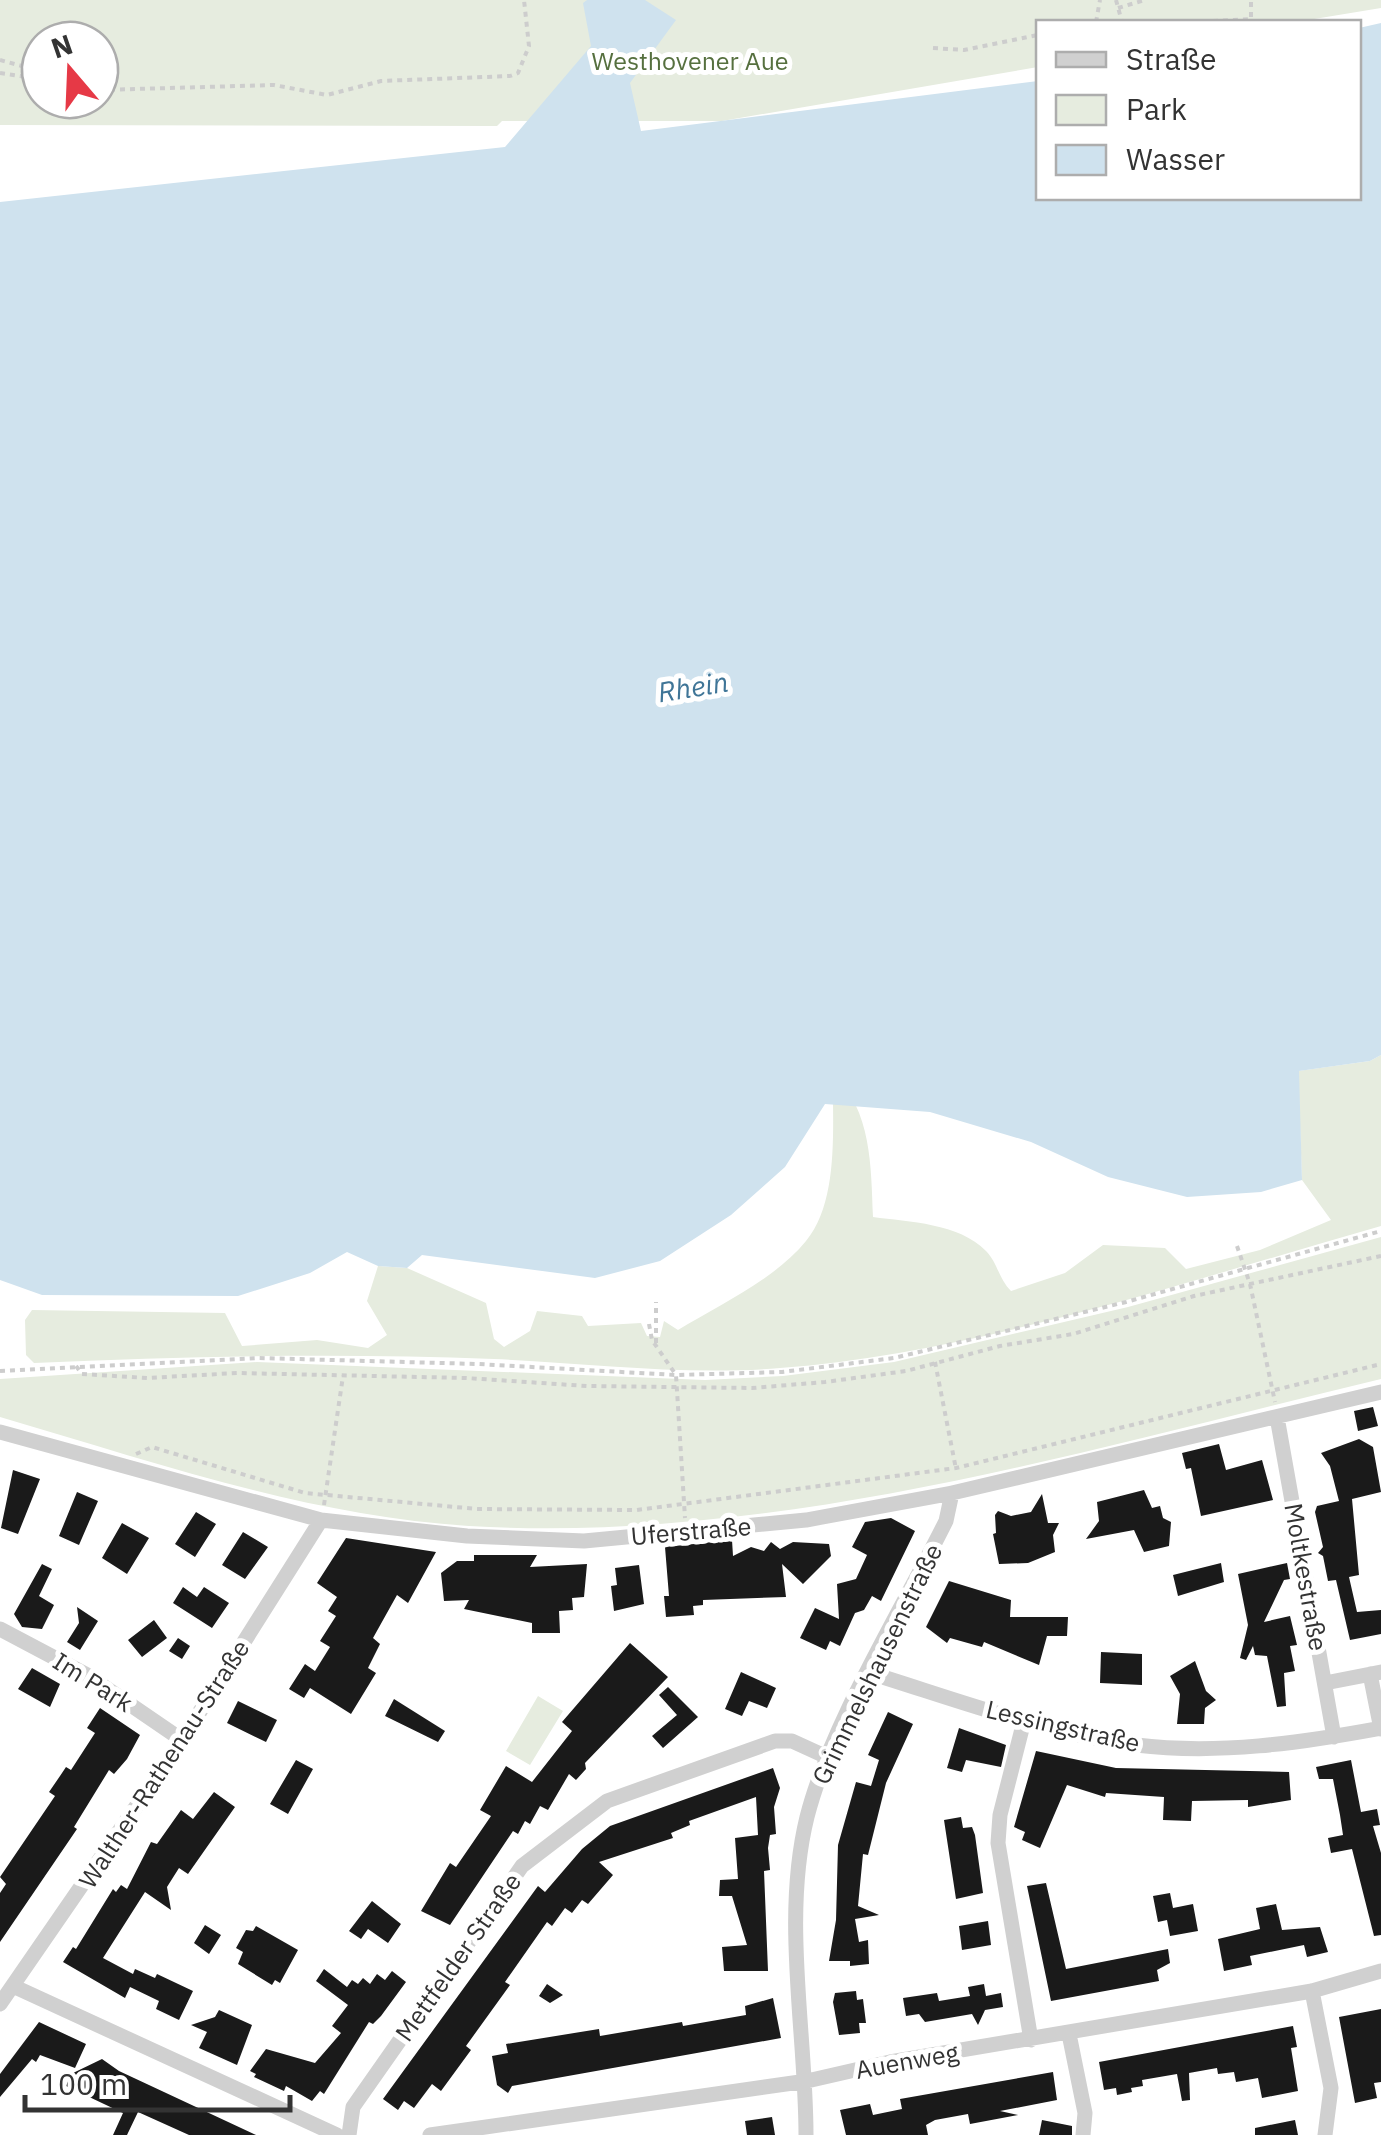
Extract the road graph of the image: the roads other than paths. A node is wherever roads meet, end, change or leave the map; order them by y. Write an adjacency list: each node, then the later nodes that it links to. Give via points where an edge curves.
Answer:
1 (1381, 1392): 2 (street, Uferstraße)
2 (1277, 1416): 4 (street, Uferstraße); 9 (street, Moltkestraße)
3 (0, 1432): 5 (street, Uferstraße)
4 (952, 1494): 5 (street, Uferstraße, via 806,1520 584,1541); 7 (street, Grimmelshausenstraße, via 946,1522)
5 (321, 1520): 13 (street, Walther-Rathenau-Straße)
6 (0, 1629): 13 (street, Im Park, via 87,1675)
7 (870, 1673): 10 (street, Lessingstraße); 14 (street, Grimmelshausenstraße)
8 (1376, 1673): 9 (street); 11 (street)
9 (1324, 1683): 12 (street, Moltkestraße)
10 (1024, 1721): 12 (street, Lessingstraße, via 1137,1744 1262,1747); 20 (street, via 998,1843)
11 (1381, 1729): 12 (street, Lessingstraße)
12 (1334, 1737)
13 (182, 1740): 16 (street, Walther-Rathenau-Straße)
14 (826, 1757): 21 (street, Grimmelshausenstraße, via 800,1861 798,1974); 24 (street, Mettfelder Straße, via 774,1740 587,1812 522,1866 353,2107)
15 (1381, 1970): 17 (street, Auenweg)
16 (15, 1987): 18 (street, Walther-Rathenau-Straße); 23 (street)
17 (1312, 1991): 19 (street, Auenweg); 28 (street, via 1330,2088)
18 (0, 2004)
19 (1069, 2034): 20 (street, Auenweg); 27 (street)
20 (1031, 2040): 21 (street, Auenweg)
21 (806, 2081): 22 (street, Auenweg); 26 (street, Grimmelshausenstraße)
22 (464, 2133): 25 (street, Auenweg)
23 (336, 2135)
24 (349, 2135)
25 (430, 2135)
26 (806, 2135)
27 (1083, 2135)
28 (1325, 2135)

